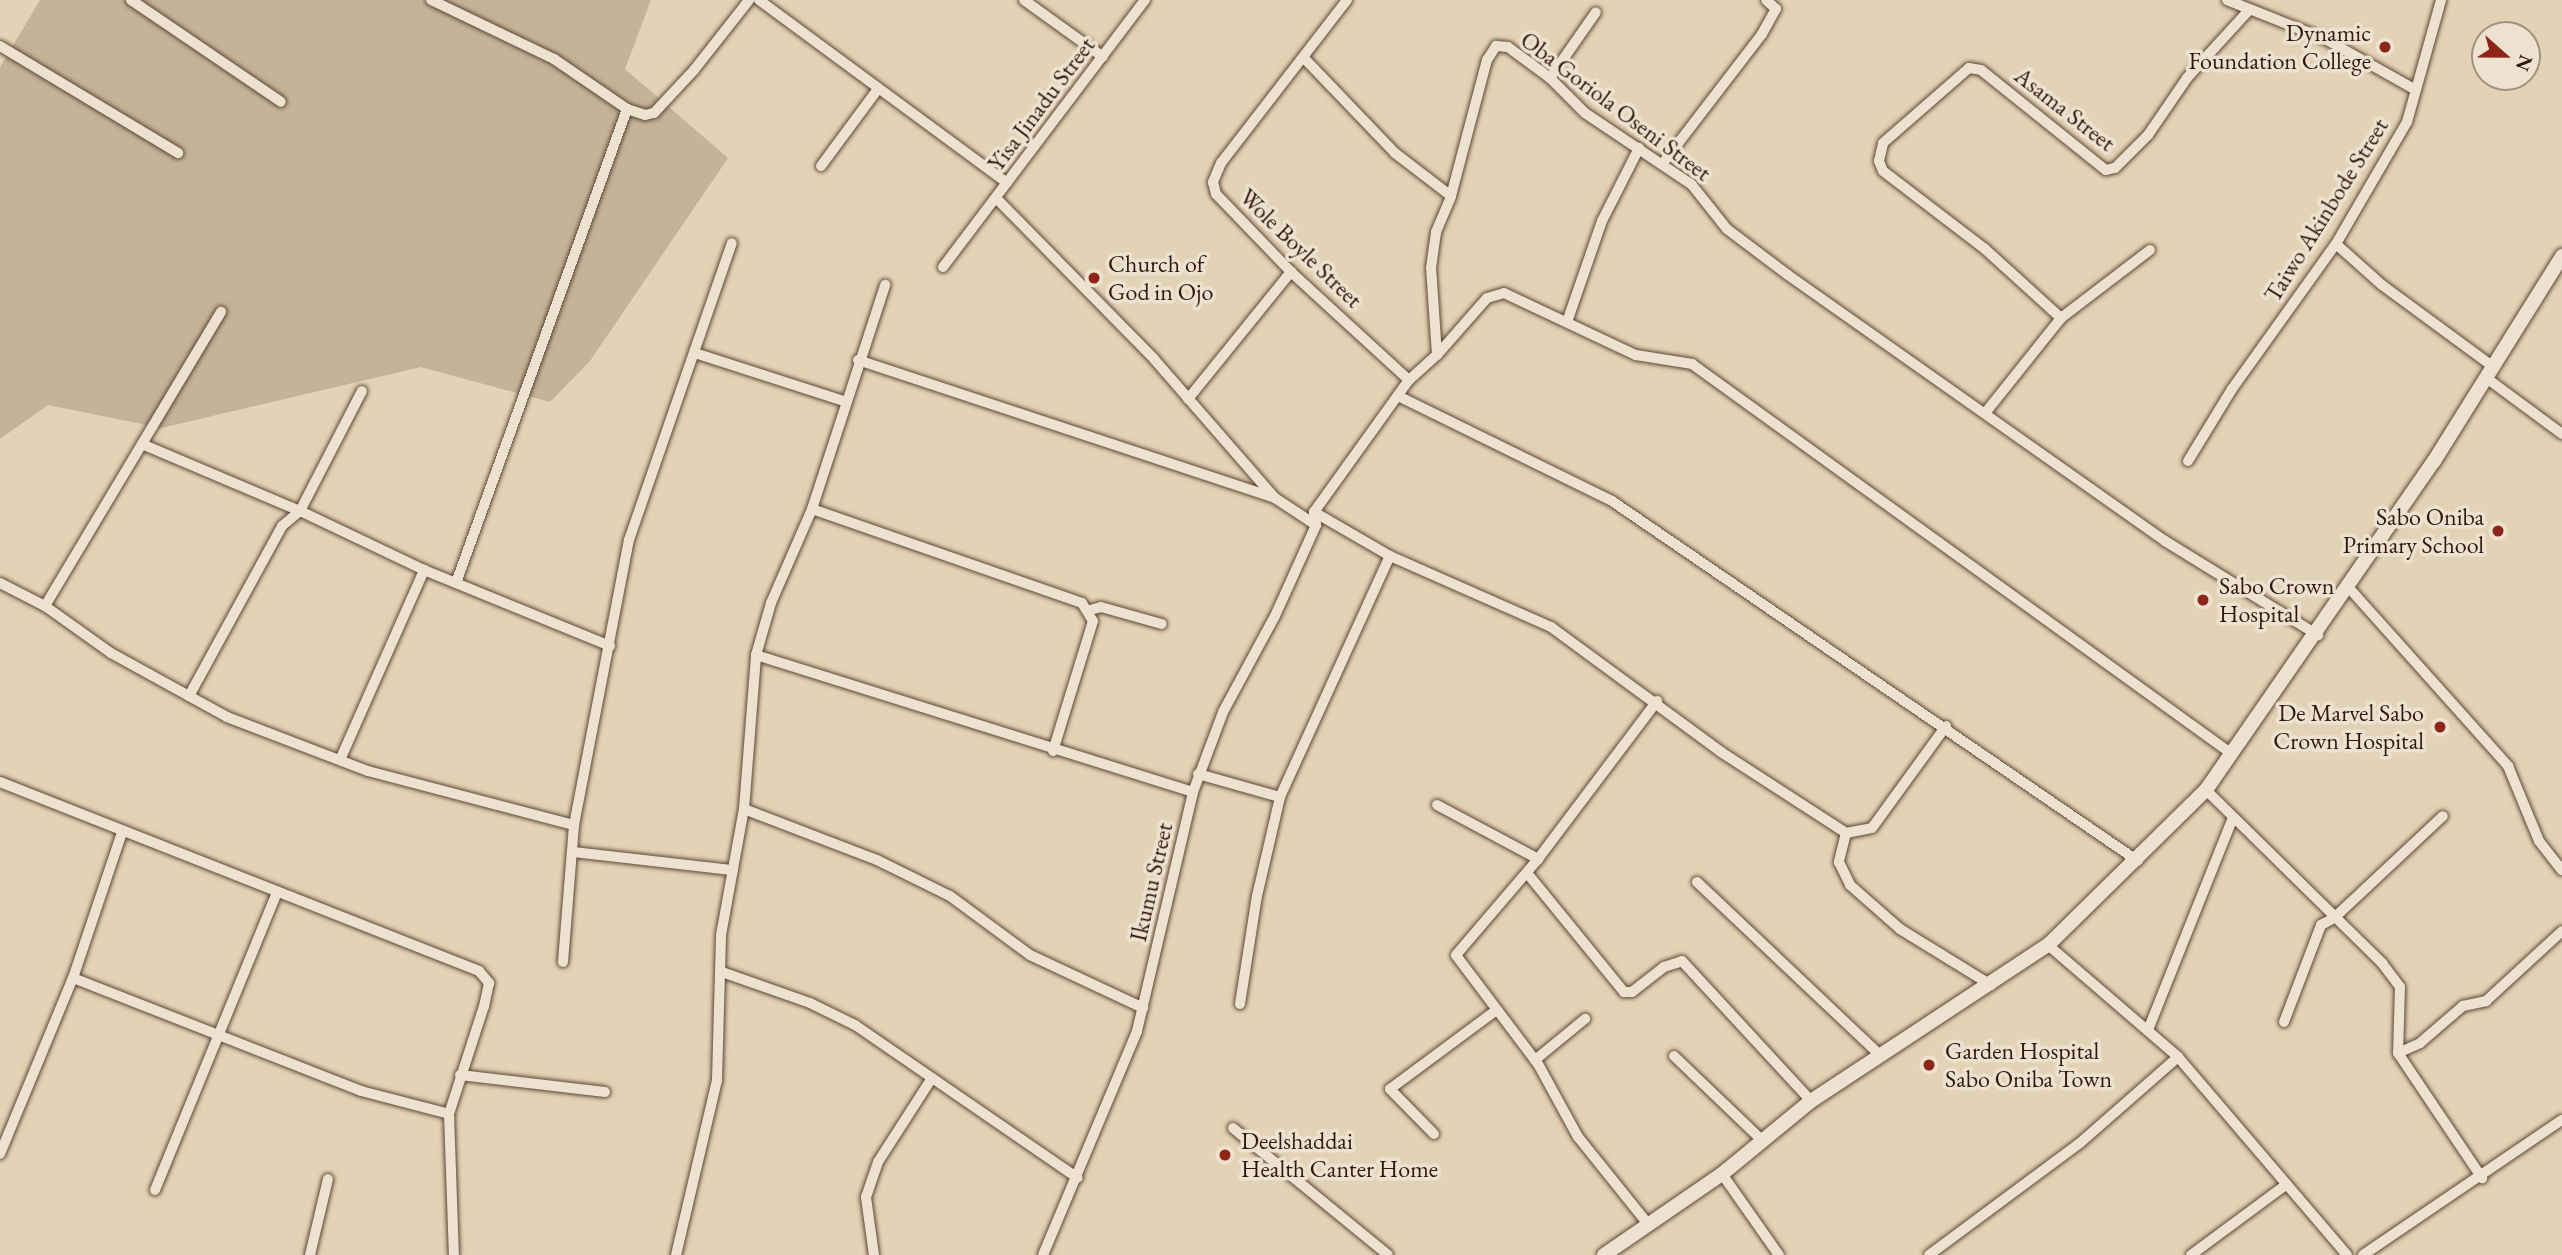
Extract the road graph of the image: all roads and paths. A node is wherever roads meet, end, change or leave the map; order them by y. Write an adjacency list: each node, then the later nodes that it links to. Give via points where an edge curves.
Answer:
1 (131, 0): 19 (street)
2 (431, 0): 20 (street, via 554,59)
3 (749, 0): 20 (street, via 654,113)
4 (759, 0): 17 (street)
5 (1024, 0): 14 (street)
6 (1145, 0): 14 (street, Yisa Jinadu Street)
7 (1347, 0): 15 (street, Wole Boyle Street)
8 (1766, 0): 23 (street, via 1776,9 1762,34)
9 (2227, 0): 11 (street)
10 (2441, 0): 18 (street, Taiwo Akinbode Street)
11 (2249, 10): 18 (street, via 2325,39); 36 (street, Asama Street, via 2187,78 2148,135 2115,168 2106,170 1981,70 1969,68 1883,144 1879,161 1883,171 1985,249)
12 (1596, 12): 16 (street)
13 (0, 46): 22 (street)
14 (1103, 57): 25 (street, Yisa Jinadu Street)
15 (1305, 59): 26 (street, via 1395,153); 33 (street, Wole Boyle Street, via 1221,163 1213,182 1216,194)
16 (1550, 78): 21 (street, Oba Goriola Oseni Street, via 1585,113); 26 (street, Oba Goriola Oseni Street, via 1508,47 1496,46 1487,60)
17 (878, 89): 24 (street); 25 (street)
18 (2416, 90): 29 (street, Taiwo Akinbode Street, via 2407,122)
19 (281, 102)
20 (627, 109): 59 (street)
21 (1639, 148): 23 (street, Oba Goriola Oseni Street); 37 (street, via 1602,221)
22 (178, 153)
23 (1663, 163): 47 (street, Oba Goriola Oseni Street, via 1703,194 1727,229)
24 (821, 166)
25 (1007, 183): 27 (street, Yisa Jinadu Street)
26 (1451, 196): 39 (street, via 1436,232 1431,268)
27 (997, 199): 32 (street, Yisa Jinadu Street); 45 (street)
28 (732, 243): 38 (street)
29 (2336, 244): 41 (street); 50 (street, Taiwo Akinbode Street, via 2232,389)
30 (2150, 250): 36 (street)
31 (2562, 256): 41 (main road)
32 (943, 267)
33 (1291, 272): 42 (street, Wole Boyle Street); 45 (street)
34 (885, 285): 40 (street)
35 (221, 313): 49 (street)
36 (2061, 318): 47 (street)
37 (1567, 322): 39 (street, via 1504,293 1494,294); 71 (street, via 1636,355 1703,371)
38 (695, 352): 46 (street); 65 (street, via 629,540)
39 (1437, 355): 42 (street)
40 (858, 360): 46 (street); 51 (street)
41 (2488, 371): 48 (street); 60 (main road)
42 (1409, 380): 44 (street)
43 (362, 391): 53 (street)
44 (1398, 396): 54 (street); 69 (street, via 1612,501)
45 (1188, 399): 51 (street)
46 (844, 401): 52 (street)
47 (1986, 412): 64 (street, via 2165,541)
48 (2562, 435)
49 (142, 444): 53 (street); 61 (street)
50 (2188, 461)
51 (1275, 498): 55 (street)
52 (812, 509): 62 (street, via 1082,603); 66 (street, via 771,603)
53 (300, 511): 57 (street); 67 (street, via 282,526)
54 (1314, 512): 55 (street); 56 (street)
55 (1315, 525): 73 (street, Ikumu Street, via 1275,616 1223,712)
56 (1390, 556): 68 (street, via 1551,627); 77 (street)
57 (424, 570): 59 (street); 72 (street)
58 (0, 583): 61 (street)
59 (456, 583): 65 (street)
60 (2349, 588): 64 (main road); 89 (street, via 2508,766 2539,841)
61 (45, 606): 67 (street, via 111,653)
62 (1090, 610): 63 (street, via 1101,607); 70 (street, via 1093,621)
63 (1162, 624)
64 (2318, 635): 71 (main road)
65 (610, 646): 82 (street)
66 (756, 655): 70 (street); 79 (street)
67 (189, 696): 72 (street, via 228,717)
68 (1657, 701): 84 (street, via 1721,751); 86 (street)
69 (1946, 726): 84 (street, via 1872,828); 87 (street)
70 (1053, 751): 76 (street)
71 (2232, 754): 75 (main road)
72 (340, 760): 82 (street)
73 (1198, 774): 76 (street, Ikumu Street); 77 (street)
74 (0, 782): 83 (street)
75 (2206, 790): 81 (street); 87 (main road)
76 (1193, 792): 101 (street, Ikumu Street)
77 (1280, 797): 100 (street, via 1257,896)
78 (1437, 805): 86 (street)
79 (744, 809): 88 (street); 101 (street, via 914,878 950,896 1030,955)
80 (2443, 816): 93 (street)
81 (2234, 818): 93 (street); 105 (street)
82 (574, 825): 85 (street)
83 (122, 832): 92 (street); 98 (street)
84 (1846, 833): 99 (street, via 1839,862 1850,885 1900,929)
85 (574, 852): 88 (street); 96 (street)
86 (1538, 859): 90 (street)
87 (2138, 861): 95 (main road)
88 (733, 870): 97 (street, via 721,935)
89 (2562, 870)
90 (1527, 873): 102 (street, via 1457,955); 115 (street, via 1624,992 1632,992 1664,967 1682,961)
91 (1698, 882): 108 (street)
92 (277, 892): 106 (street); 112 (street, via 479,971 489,984)
93 (2334, 918): 104 (street, via 2321,925); 107 (street, via 2382,963 2400,987)
94 (2562, 931): 107 (street, via 2486,1001 2463,1006 2420,1043)
95 (2048, 945): 99 (main road); 105 (street)
96 (563, 962)
97 (722, 972): 113 (street, via 810,1003 855,1025); 131 (street, via 717,1080)
98 (73, 978): 106 (street); 121 (street)
99 (1991, 985): 108 (main road)
100 (1240, 1004)
101 (1143, 1008): 123 (street, Ikumu Street)
102 (1495, 1011): 111 (street); 119 (street, via 1390,1089)
103 (1585, 1019): 111 (street)
104 (2284, 1022)
105 (2148, 1030): 110 (street)
106 (217, 1036): 116 (street, via 361,1091); 127 (street)
107 (2398, 1053): 124 (street)
108 (1880, 1055): 115 (main road)
109 (1674, 1056): 120 (street)
110 (2178, 1056): 126 (street); 137 (street, via 2080,1143)
111 (1535, 1060): 128 (street, via 1578,1137)
112 (460, 1075): 114 (street); 116 (street)
113 (932, 1078): 123 (street); 132 (street, via 877,1162 866,1197)
114 (605, 1092)
115 (1811, 1101): 120 (main road)
116 (449, 1114): 130 (street)
117 (2562, 1120): 124 (street)
118 (1233, 1128): 134 (street)
119 (1434, 1134)
120 (1762, 1140): 122 (main road)
121 (0, 1154)
122 (1722, 1174): 128 (main road); 136 (street)
123 (1078, 1178): 133 (street, Ikumu Street)
124 (2483, 1178): 140 (street)
125 (328, 1179): 129 (street)
126 (2287, 1184): 138 (street); 139 (street)
127 (155, 1190)
128 (1648, 1224): 135 (main road)
129 (310, 1255)
130 (454, 1255)
131 (676, 1255)
132 (874, 1255)
133 (1043, 1255)
134 (1388, 1255)
135 (1604, 1255)
136 (1779, 1255)
137 (1929, 1255)
138 (2191, 1255)
139 (2347, 1255)
140 (2363, 1255)

